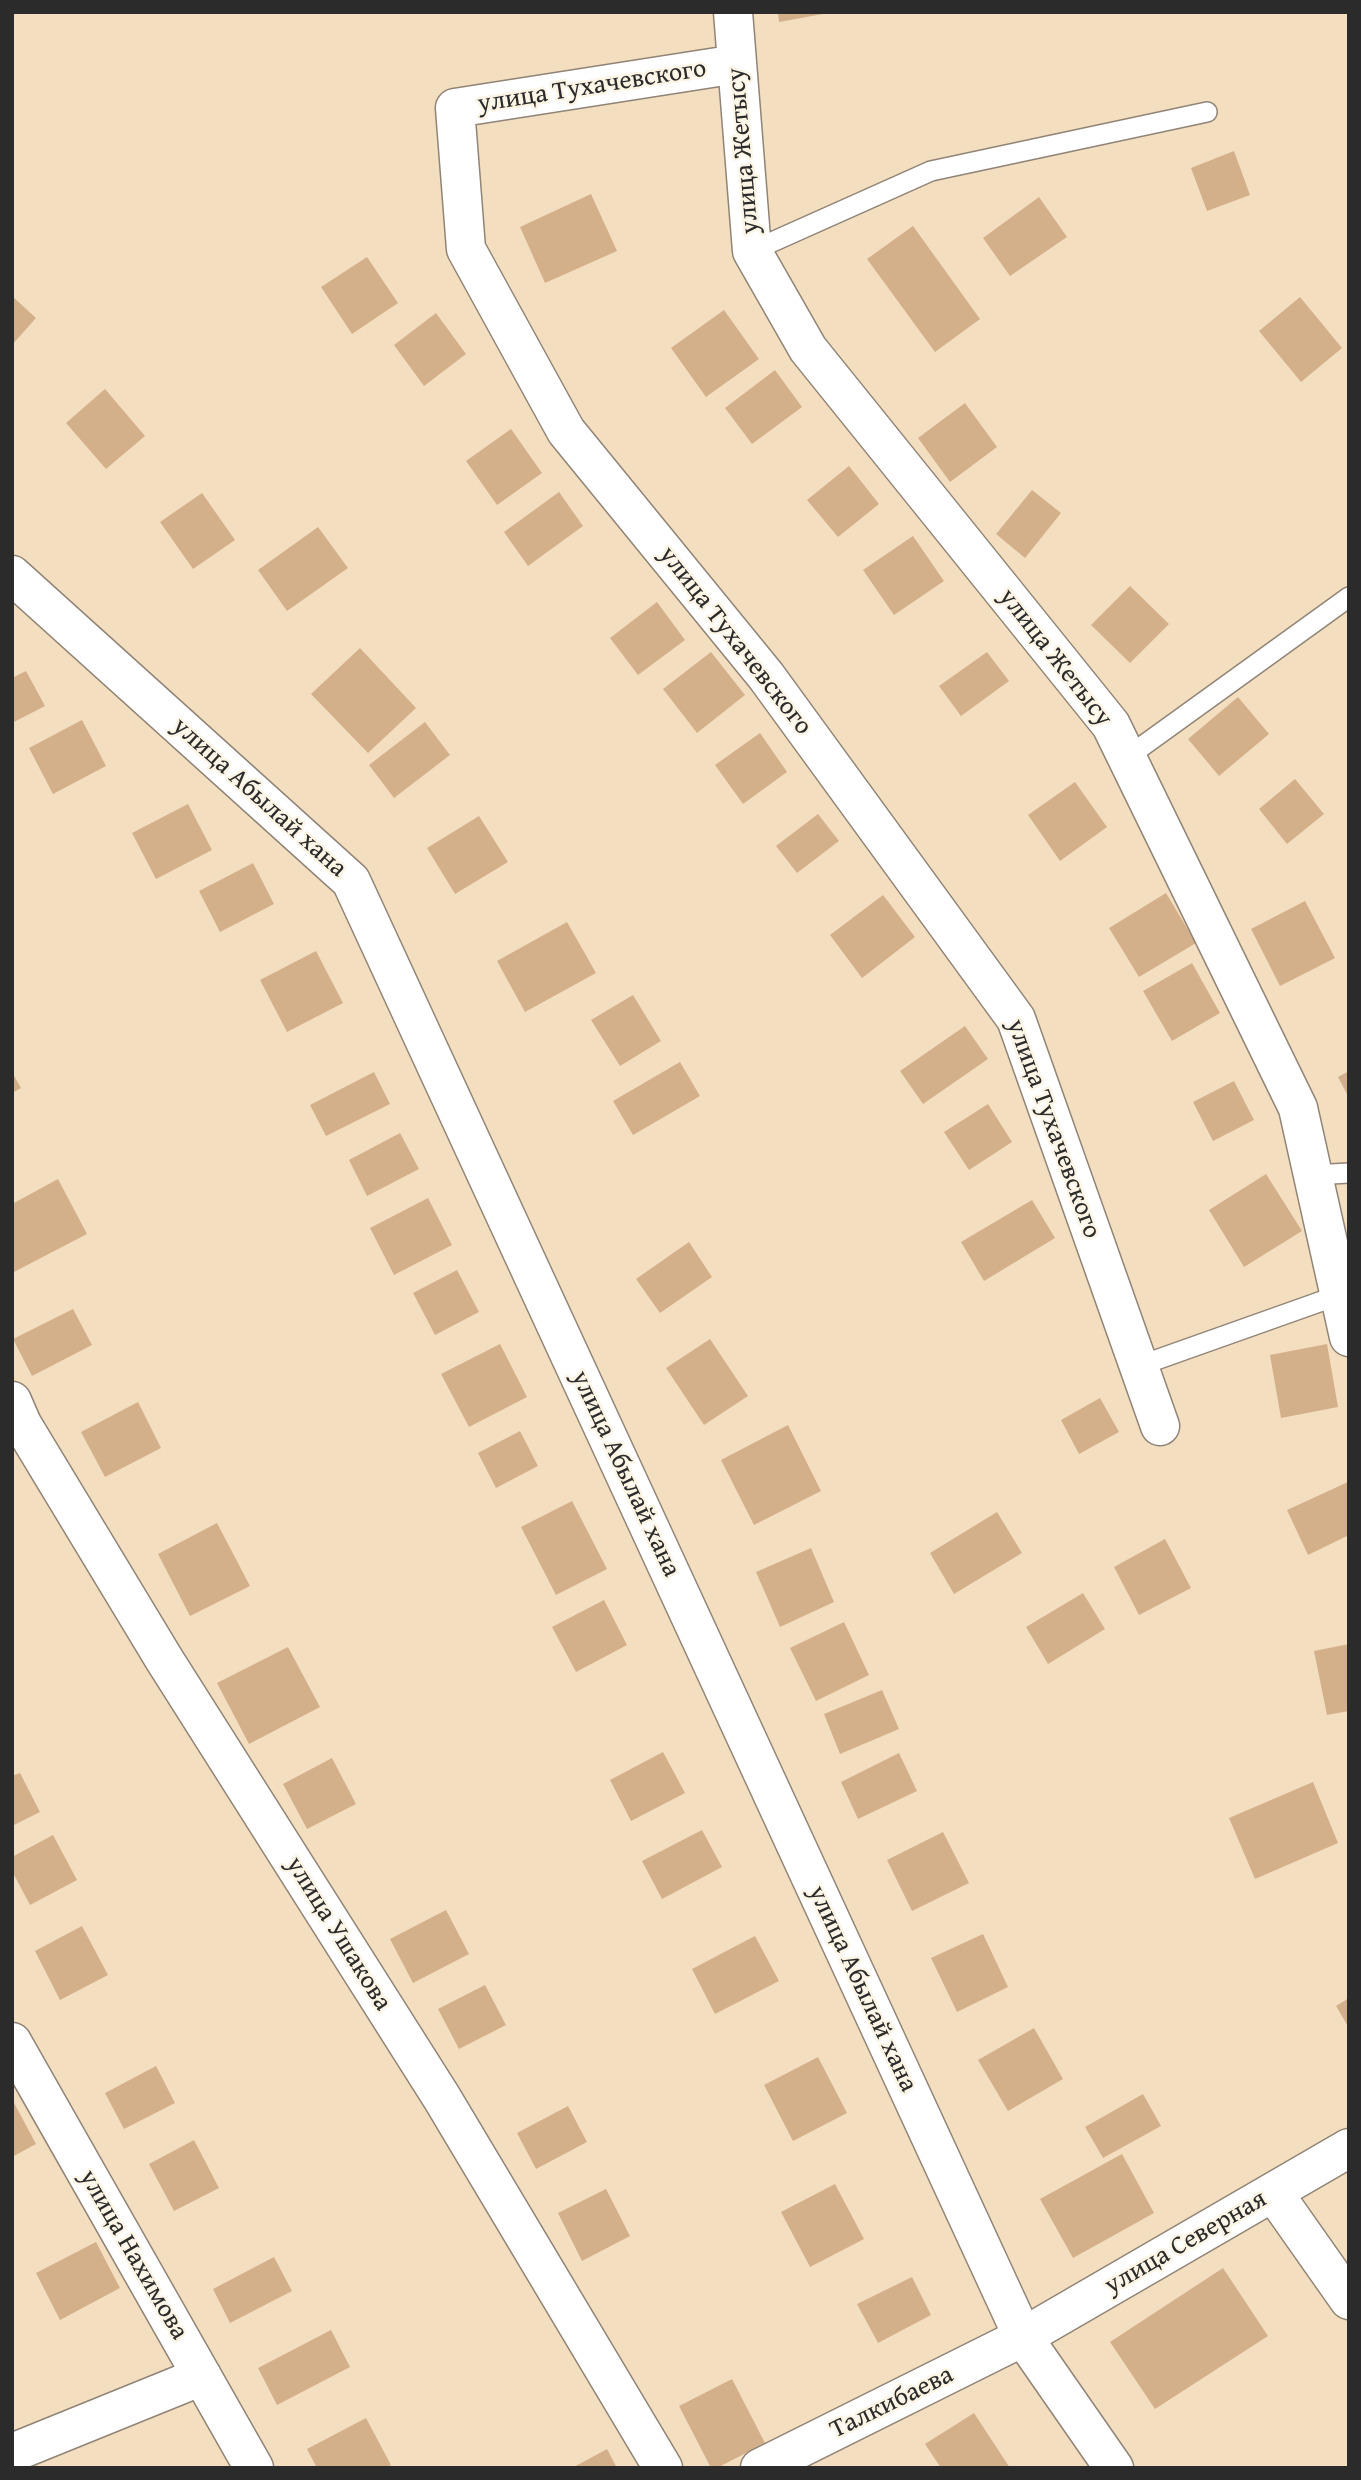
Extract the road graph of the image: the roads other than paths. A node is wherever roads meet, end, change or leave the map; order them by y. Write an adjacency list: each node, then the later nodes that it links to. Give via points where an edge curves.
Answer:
1 (733, 12): 2 (street, улица Жетысу)
2 (737, 64): 4 (street, улица Жетысу); 11 (street, улица Тухачевского, via 455,108 466,249 566,431 766,676 1016,1019)
3 (1207, 112): 4 (lane, via 931,171)
4 (752, 251): 7 (street, улица Жетысу, via 808,349 1111,725)
5 (12, 575): 18 (street, улица Абылай хана, via 351,881)
6 (1349, 597): 7 (lane)
7 (1126, 758): 8 (street, улица Жетысу)
8 (1331, 1174): 9 (street, улица Жетысу)
9 (1339, 1295): 10 (street, улица Жетысу); 11 (lane)
10 (1349, 1337)
11 (1139, 1366): 13 (street, улица Тухачевского)
12 (12, 1401): 22 (street, улица Ушакова, via 157,1647 442,2098)
13 (1160, 1426)
14 (12, 2042): 19 (street, улица Нахимова)
15 (1349, 2148): 16 (street, улица Северная)
16 (1273, 2193): 17 (street); 18 (street, улица Северная)
17 (1349, 2300)
18 (1023, 2337): 23 (street, Талкибаева); 24 (street, улица Абылай хана)
19 (202, 2376): 20 (street); 21 (street, улица Нахимова)
20 (12, 2453)
21 (254, 2468)
22 (663, 2468)
23 (760, 2468)
24 (1114, 2468)

